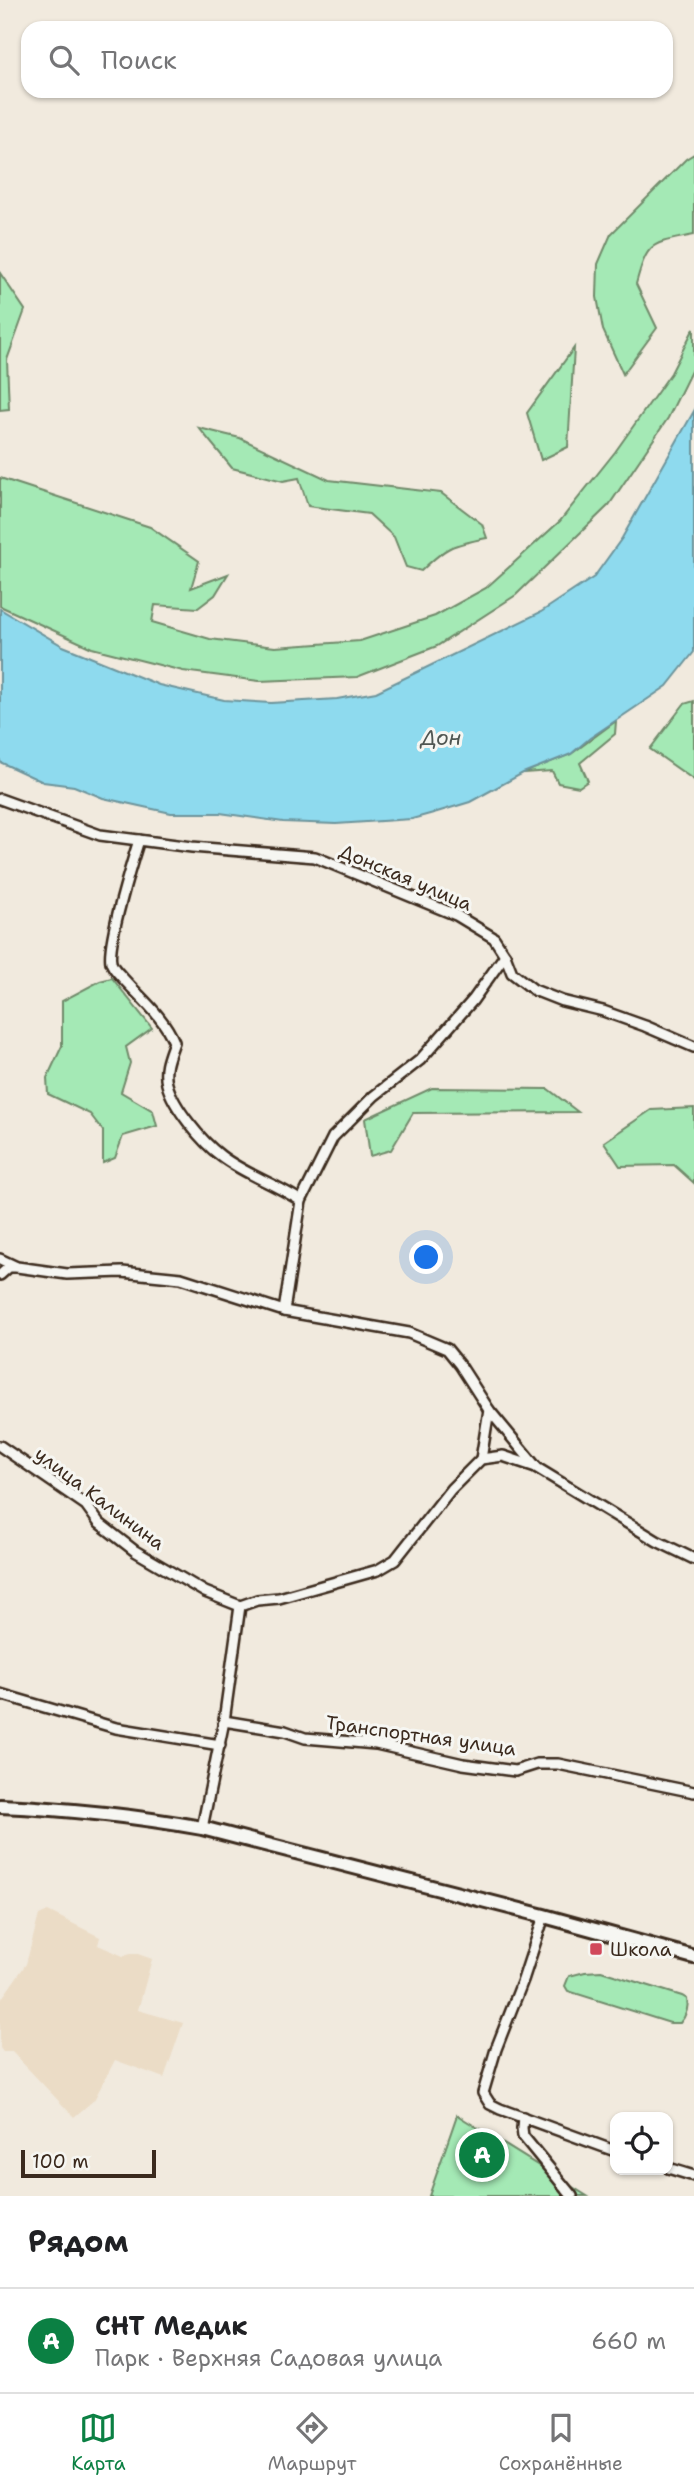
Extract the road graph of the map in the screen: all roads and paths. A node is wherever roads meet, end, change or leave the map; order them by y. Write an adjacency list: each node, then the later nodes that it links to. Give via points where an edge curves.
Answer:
1 (0, 799): 2 (street, Донская улица, via 100,835)
2 (139, 840): 3 (street, Донская улица, via 315,857 456,915 494,937); 5 (street, via 111,962 169,1029 174,1042 166,1083 196,1132 220,1156)
3 (505, 955): 4 (street, Донская улица, via 512,972 534,989); 5 (street, via 420,1060 332,1137)
4 (694, 1047)
5 (301, 1201): 9 (street)
6 (0, 1259): 7 (street)
7 (17, 1266): 8 (street); 9 (street, via 67,1274 122,1272 181,1278)
8 (0, 1275)
9 (284, 1311): 10 (street, via 409,1333 447,1349)
10 (489, 1410): 12 (street); 13 (street)
11 (0, 1446): 15 (street, улица Калинина, via 86,1505 99,1523 135,1551 205,1592)
12 (481, 1459): 13 (street, via 503,1456); 15 (street, via 395,1560 378,1570)
13 (537, 1468): 14 (street)
14 (694, 1559)
15 (240, 1605): 17 (street)
16 (0, 1694): 18 (street, via 116,1728)
17 (224, 1721): 18 (street); 19 (street, Транспортная улица, via 516,1771 558,1764)
18 (220, 1745): 21 (street)
19 (694, 1792)
20 (0, 1806): 21 (main road, via 61,1809)
21 (202, 1828): 22 (main road)
22 (544, 1916): 23 (main road); 24 (street, via 483,2093 490,2104)
23 (694, 1957)
24 (523, 2117): 25 (street); 28 (street, via 523,2136)
25 (610, 2149)
26 (673, 2170): 27 (street)
27 (694, 2176)
28 (572, 2196)

